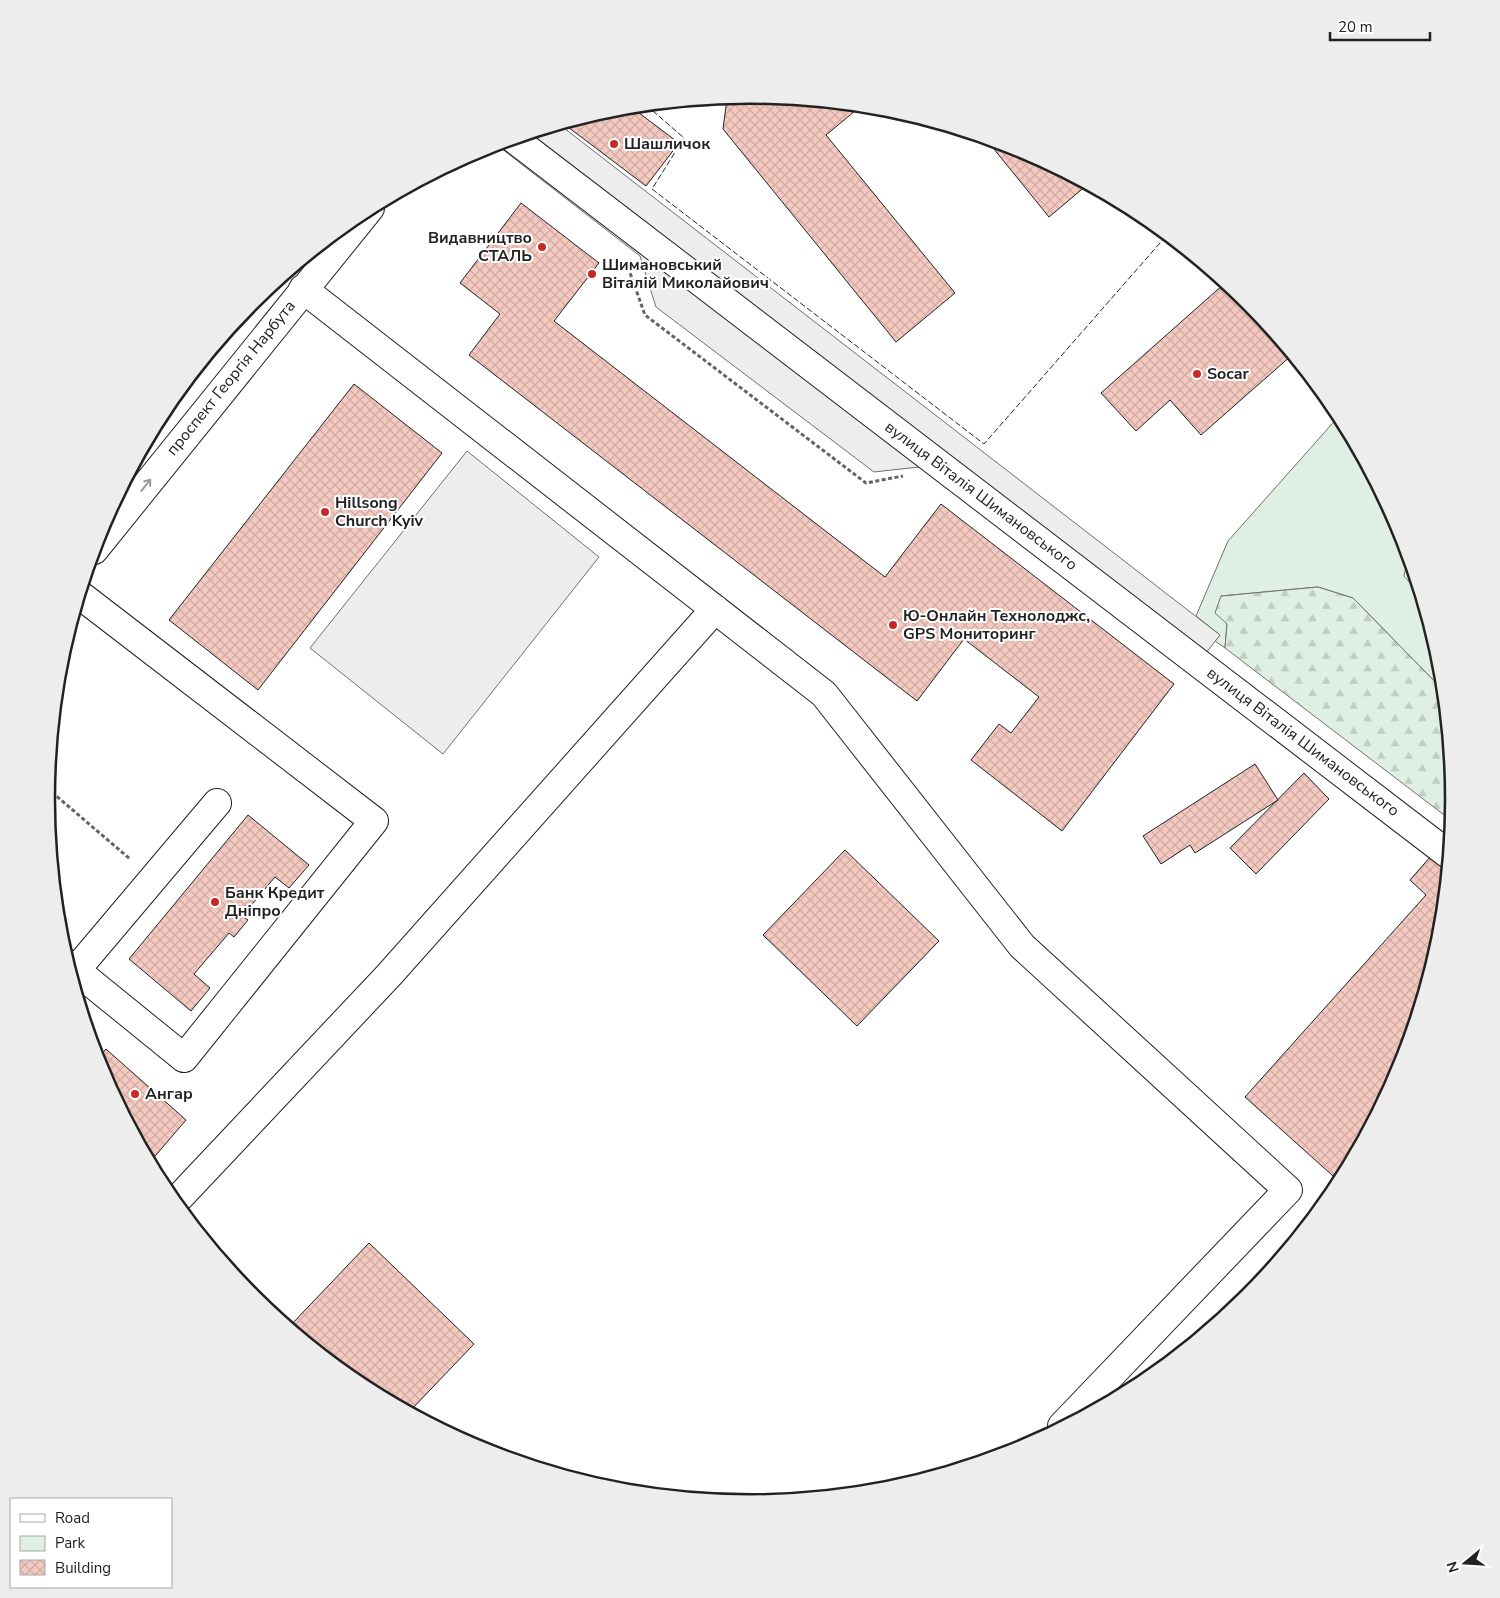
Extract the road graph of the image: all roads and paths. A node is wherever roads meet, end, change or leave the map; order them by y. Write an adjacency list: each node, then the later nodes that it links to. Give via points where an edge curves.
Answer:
1 (520, 144): 13 (street, вулиця Віталія Шимановського)
2 (488, 156): 3 (path)
3 (492, 159)
4 (352, 230): 6 (street, проспект Георгія Нарбута)
5 (626, 261): 7 (path, via 645,315 866,483)
6 (303, 289): 8 (street, проспект Георгія Нарбута, one-way to 6); 10 (street)
7 (911, 474)
8 (109, 532)
9 (85, 599): 16 (street, via 374,821 184,1058)
10 (715, 610): 17 (street, via 389,975); 18 (street, via 824,694 1022,946 1288,1190)
11 (55, 795): 14 (path)
12 (217, 803): 14 (street)
13 (1443, 850)
14 (154, 880): 15 (street)
15 (75, 964)
16 (77, 971)
17 (180, 1196)
18 (1075, 1413)

